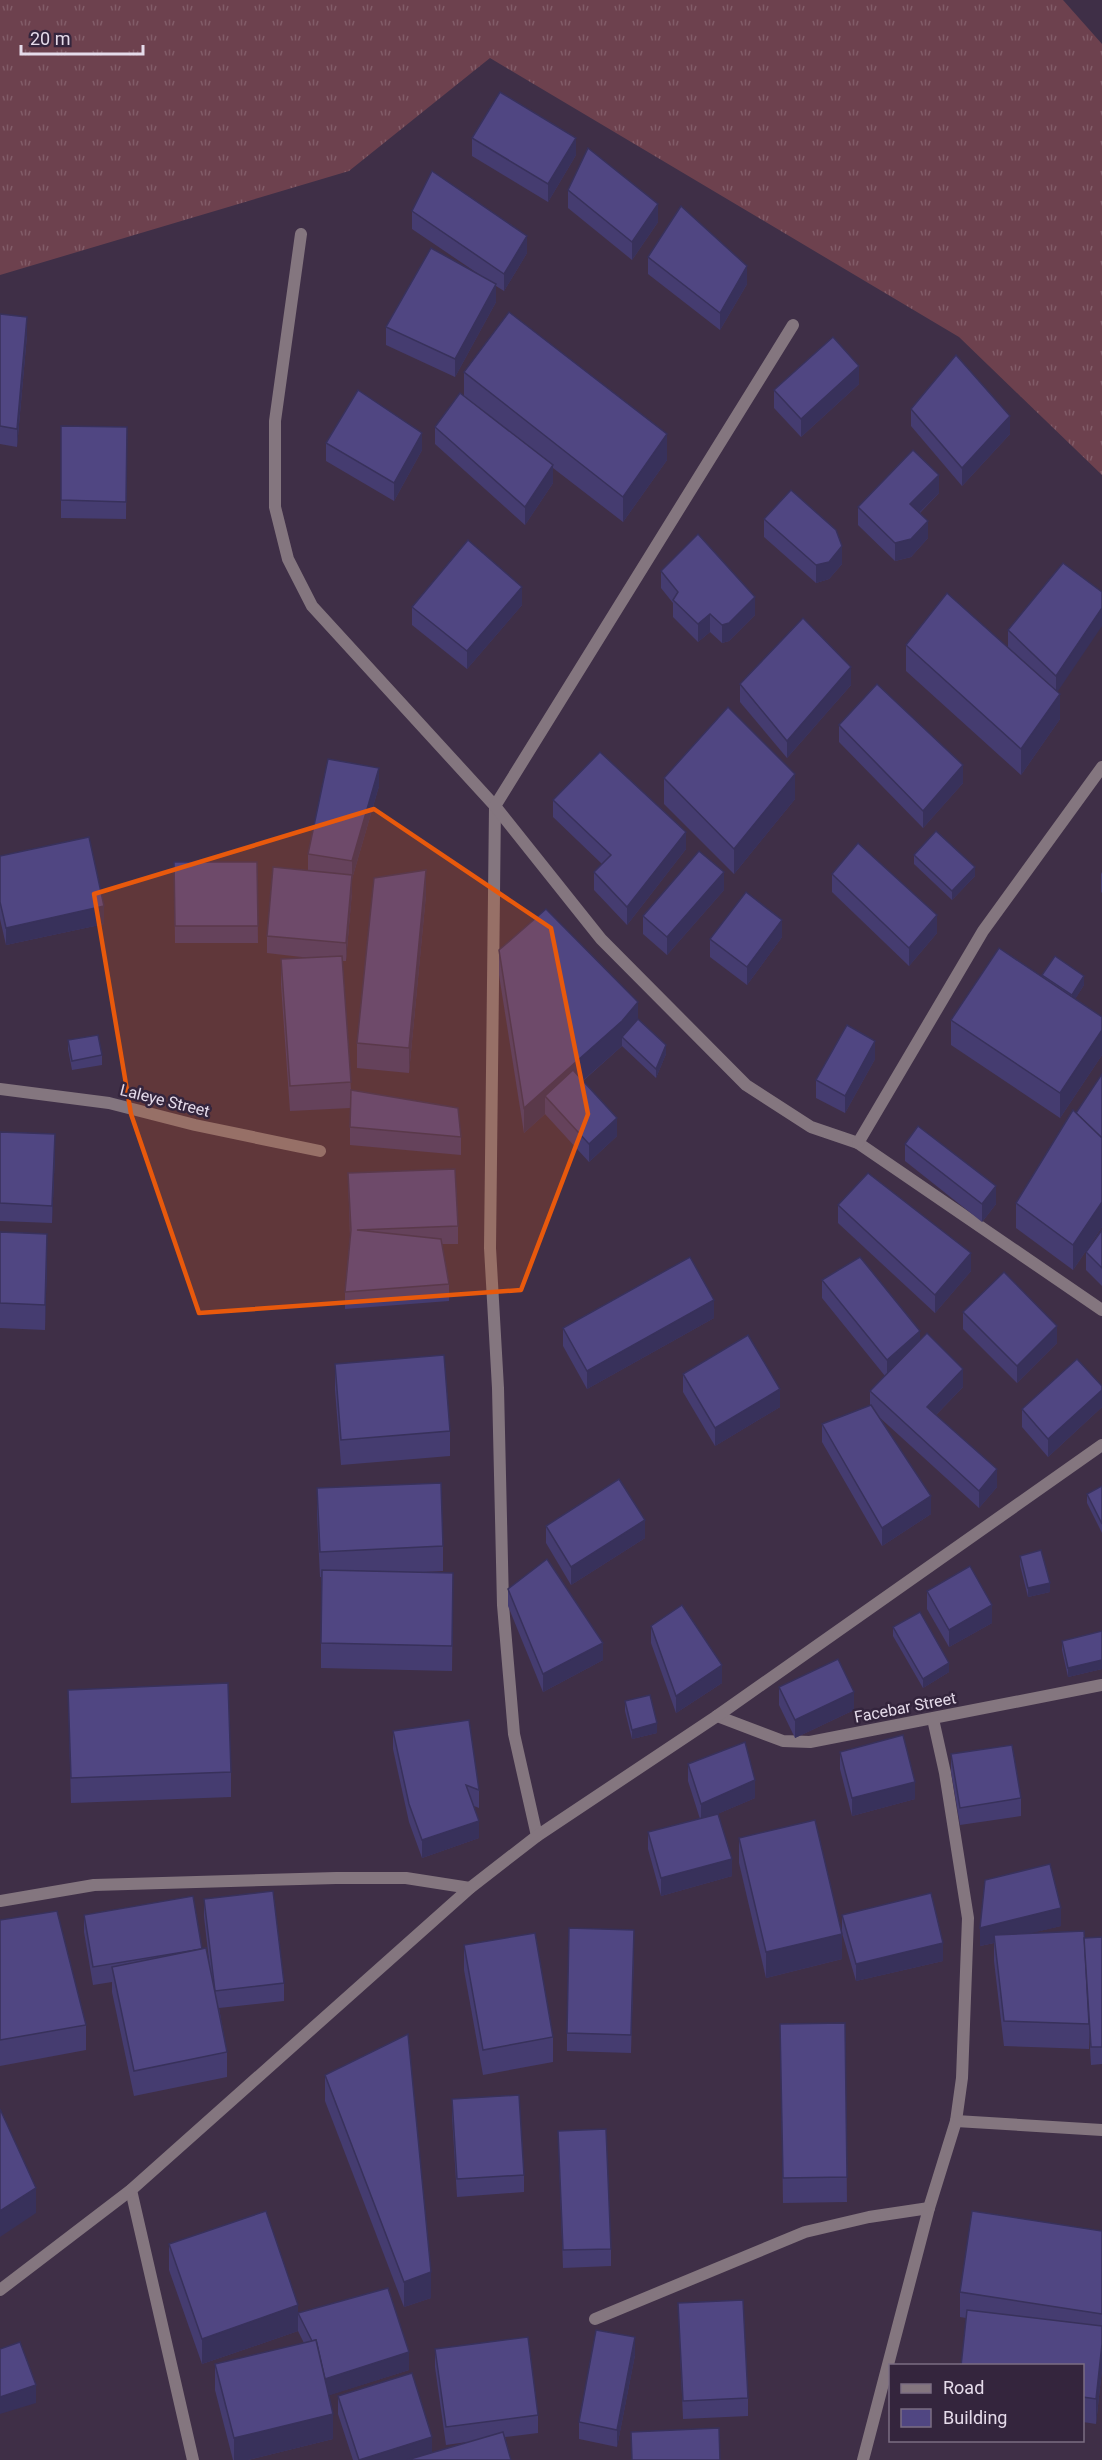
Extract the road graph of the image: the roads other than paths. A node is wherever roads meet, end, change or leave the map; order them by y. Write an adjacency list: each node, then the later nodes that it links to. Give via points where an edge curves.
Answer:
1 (301, 234): 4 (street, via 275,421 275,507 288,559 312,606)
2 (794, 325): 4 (street)
3 (1102, 767): 6 (street, via 983,931)
4 (495, 806): 6 (street, via 601,939 746,1085 811,1127); 13 (street, via 490,1248 503,1605 514,1734)
5 (0, 1089): 7 (street, Laleye Street, via 109,1103)
6 (858, 1143): 8 (street)
7 (320, 1151)
8 (1102, 1310)
9 (1102, 1445): 11 (street)
10 (1102, 1685): 12 (street, Facebar Street)
11 (717, 1716): 12 (street, Facebar Street, via 796,1743); 13 (street)
12 (933, 1719): 16 (street, via 968,1918 962,2078)
13 (537, 1836): 14 (street)
14 (470, 1888): 15 (street, via 406,1878 336,1878 94,1885); 18 (street)
15 (0, 1901)
16 (956, 2121): 17 (street); 19 (street)
17 (1102, 2130)
18 (131, 2190): 20 (street); 22 (street)
19 (929, 2208): 21 (street, via 805,2232); 23 (street)
20 (0, 2290)
21 (595, 2319)
22 (193, 2460)
23 (863, 2460)

